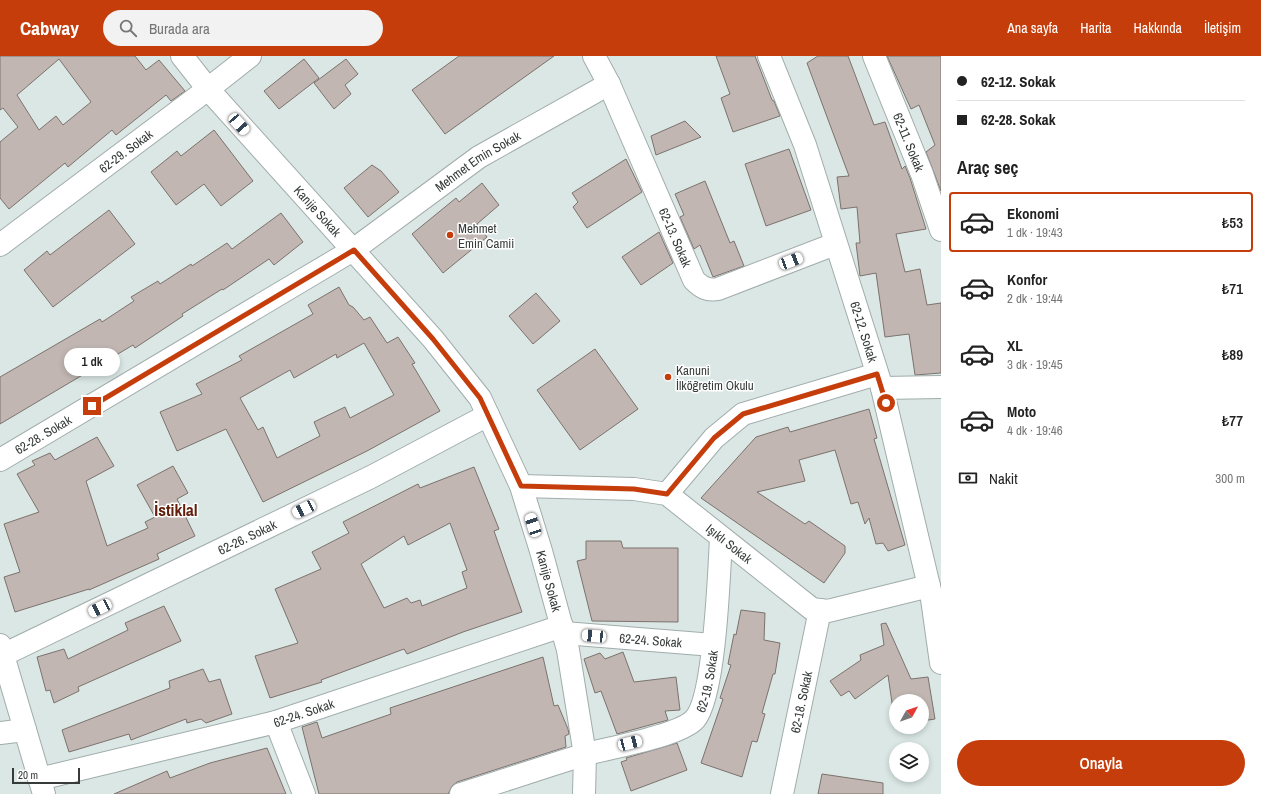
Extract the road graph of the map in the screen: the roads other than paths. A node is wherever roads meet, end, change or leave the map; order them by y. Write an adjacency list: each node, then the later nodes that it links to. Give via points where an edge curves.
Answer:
1 (182, 56): 7 (street, Kanije Sokak)
2 (250, 56): 7 (street, 62-29. Sokak)
3 (594, 56): 6 (street, 62-13. Sokak)
4 (769, 56): 9 (street, 62-12. Sokak, via 805,145)
5 (874, 56): 8 (street, 62-11. Sokak, via 922,174)
6 (609, 84): 9 (street, 62-13. Sokak, via 694,280 700,286 718,289); 11 (street, Mehmet Emin Sokak, via 479,157)
7 (208, 89): 10 (street, 62-29. Sokak); 11 (street, Kanije Sokak)
8 (941, 230)
9 (835, 244): 12 (street, 62-12. Sokak)
10 (0, 245)
11 (354, 250): 14 (street, Kanije Sokak, via 433,339 480,398); 15 (street, 62-28. Sokak)
12 (880, 381): 13 (street); 17 (street, via 743,414 714,438); 19 (street, 62-12. Sokak)
13 (941, 386)
14 (488, 415): 16 (street, Kanije Sokak); 23 (street, 62-26. Sokak, via 371,476)
15 (0, 460)
16 (521, 486): 17 (street, via 634,489); 21 (street, Kanije Sokak)
17 (667, 494): 18 (street, Işıklı Sokak)
18 (722, 538): 20 (street, Işıklı Sokak, via 812,609); 22 (street, 62-19. Sokak)
19 (929, 586): 20 (street, via 828,611); 24 (street, 62-12. Sokak)
20 (820, 610): 33 (street, 62-18. Sokak)
21 (563, 630): 22 (street, 62-24. Sokak); 25 (street, 62-24. Sokak); 28 (street, Kanije Sokak)
22 (713, 645): 28 (street, 62-19. Sokak, via 704,702 694,720 675,731)
23 (2, 650): 26 (street)
24 (941, 663)
25 (276, 722): 29 (street, 62-24. Sokak); 30 (street)
26 (25, 730): 27 (street); 29 (street)
27 (0, 733)
28 (585, 754): 31 (street, 62-19. Sokak); 32 (street, Kanije Sokak)
29 (41, 786)
30 (304, 794)
31 (461, 794)
32 (584, 794)
33 (782, 794)

